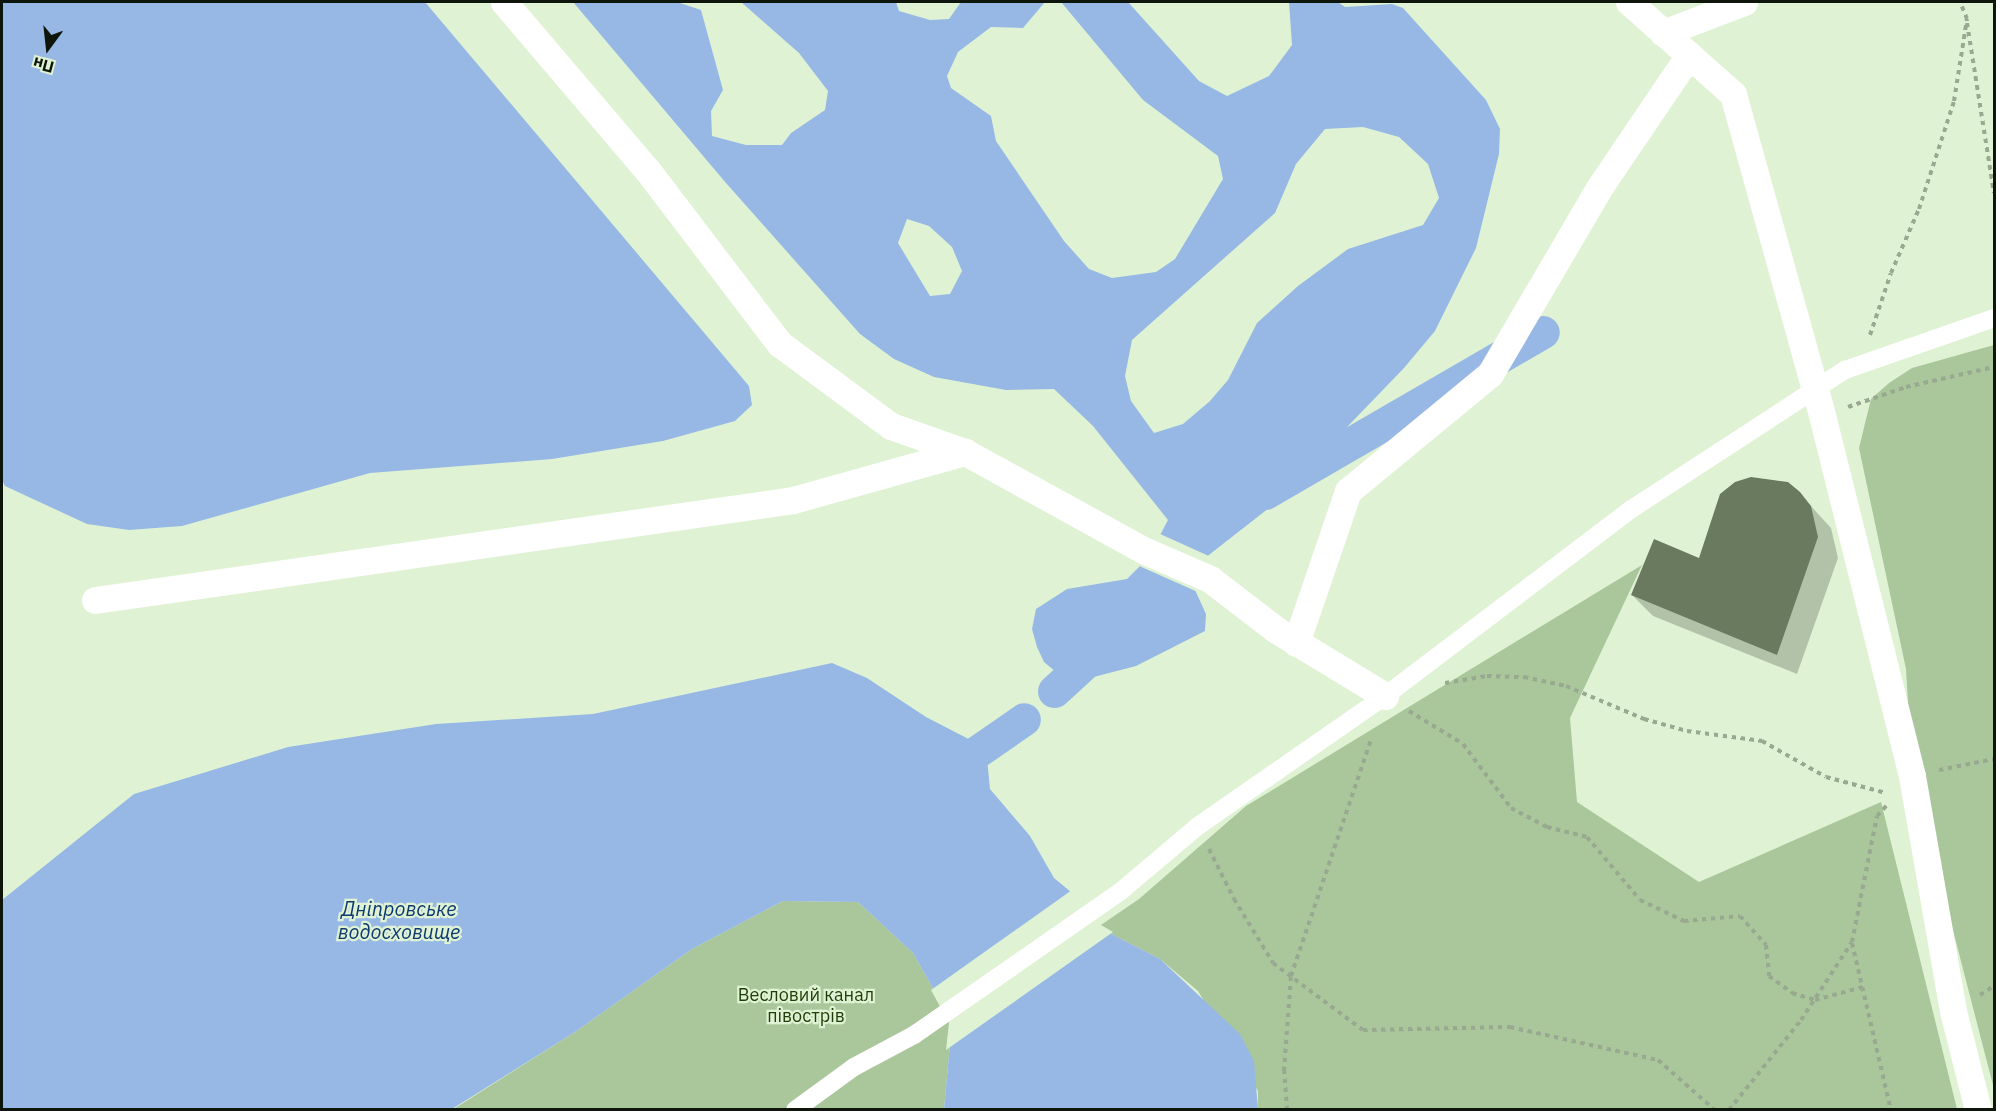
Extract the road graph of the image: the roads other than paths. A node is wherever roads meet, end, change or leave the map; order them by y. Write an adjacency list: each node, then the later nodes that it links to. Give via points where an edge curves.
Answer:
1 (504, 2): 8 (street, via 648,171 780,344 891,426)
2 (1629, 2): 4 (street)
3 (1744, 2): 4 (street)
4 (1664, 33): 5 (street)
5 (1689, 55): 7 (street, via 1733,94); 10 (street, via 1599,188 1490,374 1348,491)
6 (1995, 318): 7 (lane, via 1861,365)
7 (1815, 389): 11 (lane, via 1630,510); 13 (street, via 1908,786 1953,1011)
8 (965, 452): 9 (street, via 793,500); 10 (street, via 1143,550 1210,579)
9 (95, 600)
10 (1296, 643): 11 (street)
11 (1385, 696): 12 (lane, via 1198,826 1121,891 914,1035 854,1067)
12 (795, 1110)
13 (1978, 1110)

